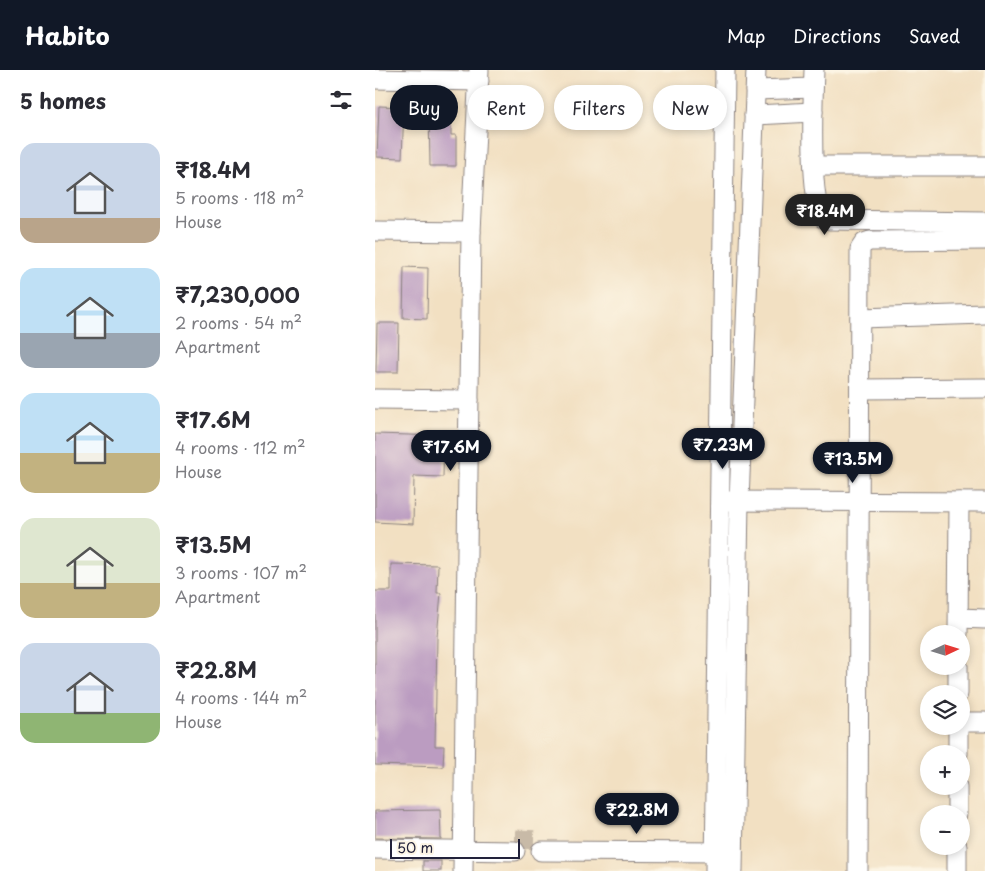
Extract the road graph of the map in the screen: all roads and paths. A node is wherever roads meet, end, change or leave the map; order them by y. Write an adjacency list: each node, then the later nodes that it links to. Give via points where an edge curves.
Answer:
1 (725, 70): 21 (street)
2 (756, 70): 6 (street)
3 (479, 73): 4 (street); 13 (street)
4 (375, 79)
5 (813, 79): 6 (street); 7 (street)
6 (755, 90): 8 (street)
7 (813, 112): 8 (street); 9 (street)
8 (754, 115): 21 (street)
9 (814, 166): 10 (street); 11 (street, via 817,206 823,218)
10 (985, 166)
11 (985, 222)
12 (375, 230): 13 (street)
13 (471, 232): 20 (street)
14 (985, 240): 16 (street, via 864,243 860,249)
15 (985, 314): 16 (street)
16 (860, 318): 18 (street)
17 (985, 388): 18 (street)
18 (860, 389): 22 (street)
19 (375, 399): 20 (street)
20 (469, 400): 30 (street)
21 (730, 501): 22 (street); 33 (street)
22 (859, 501): 23 (street); 39 (street)
23 (959, 502): 24 (street); 26 (street)
24 (985, 502)
25 (985, 619): 27 (street)
26 (959, 625)
27 (963, 625)
28 (970, 722): 29 (street)
29 (985, 722)
30 (463, 844): 31 (street); 34 (street); 36 (street)
31 (515, 845)
32 (541, 846): 33 (street)
33 (724, 846): 37 (street); 38 (street)
34 (375, 849)
35 (957, 855): 40 (street)
36 (463, 871)
37 (715, 871)
38 (733, 871)
39 (858, 871)
40 (957, 871)

